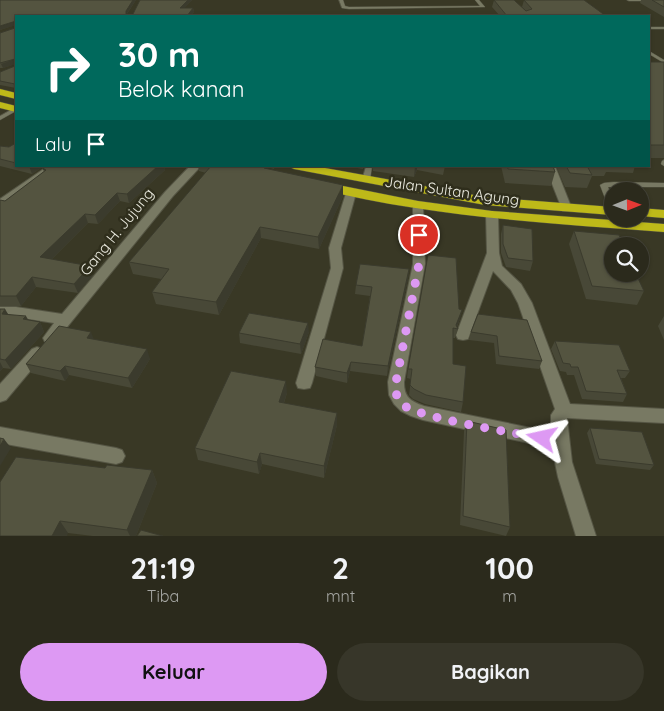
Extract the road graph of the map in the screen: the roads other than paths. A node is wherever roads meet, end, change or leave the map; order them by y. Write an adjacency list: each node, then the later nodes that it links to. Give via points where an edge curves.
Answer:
1 (341, 0): 6 (lane, via 346,8)
2 (429, 0): 6 (lane)
3 (477, 0): 6 (lane, via 483,7)
4 (629, 0): 5 (lane)
5 (664, 0)
6 (432, 8)
7 (650, 28): 8 (lane)
8 (664, 28)
9 (650, 53): 10 (lane)
10 (664, 63): 11 (lane)
11 (656, 65)
12 (0, 92): 13 (highway)
13 (14, 94)
14 (0, 105): 15 (highway)
15 (15, 109)
16 (15, 110): 17 (lane)
17 (0, 118)
18 (54, 167): 28 (street)
19 (195, 167): 38 (street, Gang H. Jujung)
20 (299, 167): 23 (highway, Jalan Sultan Agung)
21 (369, 167): 23 (lane)
22 (550, 167): 30 (street)
23 (366, 180): 30 (highway, Jalan Sultan Agung, via 485,201)
24 (306, 182): 27 (highway, Jalan Sultan Agung)
25 (649, 185): 26 (lane)
26 (664, 185)
27 (351, 192): 29 (highway, Jalan Sultan Agung); 40 (street, via 335,248 337,268)
28 (0, 204)
29 (418, 205): 34 (highway, Jalan Sultan Agung); 45 (street, via 419,264 396,382 399,400 404,406 423,414)
30 (567, 209): 31 (highway, Jalan Sultan Agung)
31 (604, 211)
32 (649, 213): 33 (highway)
33 (664, 214)
34 (492, 215): 35 (highway, Jalan Sultan Agung); 36 (street)
35 (662, 230)
36 (494, 253): 39 (street); 42 (street, via 496,267 516,287 526,303)
37 (0, 312): 38 (street)
38 (66, 320): 41 (street, Gang H. Jujung)
39 (463, 335)
40 (304, 383)
41 (0, 395)
42 (564, 411): 43 (street); 45 (street, via 559,415)
43 (664, 416)
44 (0, 435): 46 (street)
45 (558, 441): 47 (street, via 564,472)
46 (116, 456)
47 (586, 536)

